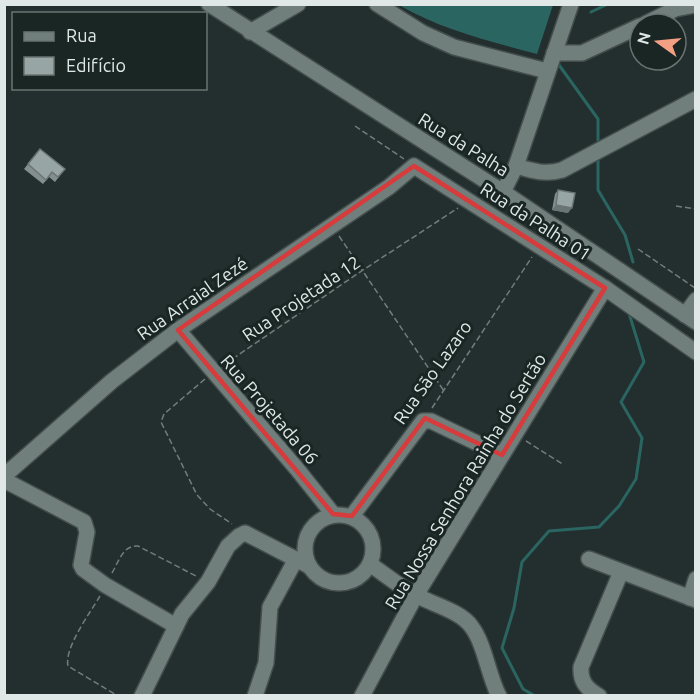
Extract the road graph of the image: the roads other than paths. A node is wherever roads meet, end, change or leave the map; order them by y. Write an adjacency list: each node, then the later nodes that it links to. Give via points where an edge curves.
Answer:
1 (209, 4): 7 (street, Rua da Palha)
2 (298, 4): 7 (street)
3 (377, 4): 10 (street, via 454,47)
4 (571, 4): 9 (street)
5 (696, 5): 6 (street)
6 (669, 12)
7 (250, 32): 14 (street, Rua da Palha)
8 (628, 32): 9 (street, via 582,53)
9 (554, 53): 10 (street)
10 (547, 71): 13 (street)
11 (696, 99): 13 (street, via 562,170 537,172)
12 (414, 166): 15 (street, Rua da Palha 01); 18 (street, Rua Arraial Zezé)
13 (516, 166): 14 (street)
14 (503, 192): 17 (street, Rua da Palha)
15 (605, 288): 19 (street, Rua da Palha 01); 20 (street, Rua Nossa Senhora Rainha do Sertão)
16 (696, 300): 17 (street)
17 (690, 318)
18 (178, 330): 21 (street, Rua Arraial Zezé, via 112,381); 22 (street, Rua Projetada 06)
19 (696, 352)
20 (502, 455): 23 (street, Rua São Lazaro, via 431,421 423,421); 29 (street, Rua Nossa Senhora Rainha do Sertão)
21 (4, 478): 31 (street, via 84,522 87,528 81,567)
22 (333, 514): 23 (street); 25 (street, via 310,530)
23 (352, 516): 26 (street, via 369,530 374,553)
24 (589, 560): 27 (street)
25 (302, 563): 26 (street, via 320,578 338,583 357,578); 31 (street, via 245,533 228,546); 33 (street, via 283,580 270,607 266,663)
26 (371, 565): 29 (street)
27 (621, 572): 30 (street); 36 (street, via 581,667 583,682)
28 (696, 579): 30 (street)
29 (416, 595): 34 (street, Rua Nossa Senhora Rainha do Sertão); 35 (street, via 470,624)
30 (693, 599)
31 (176, 626): 32 (street)
32 (142, 696)
33 (255, 696)
34 (362, 696)
35 (499, 696)
36 (599, 696)

